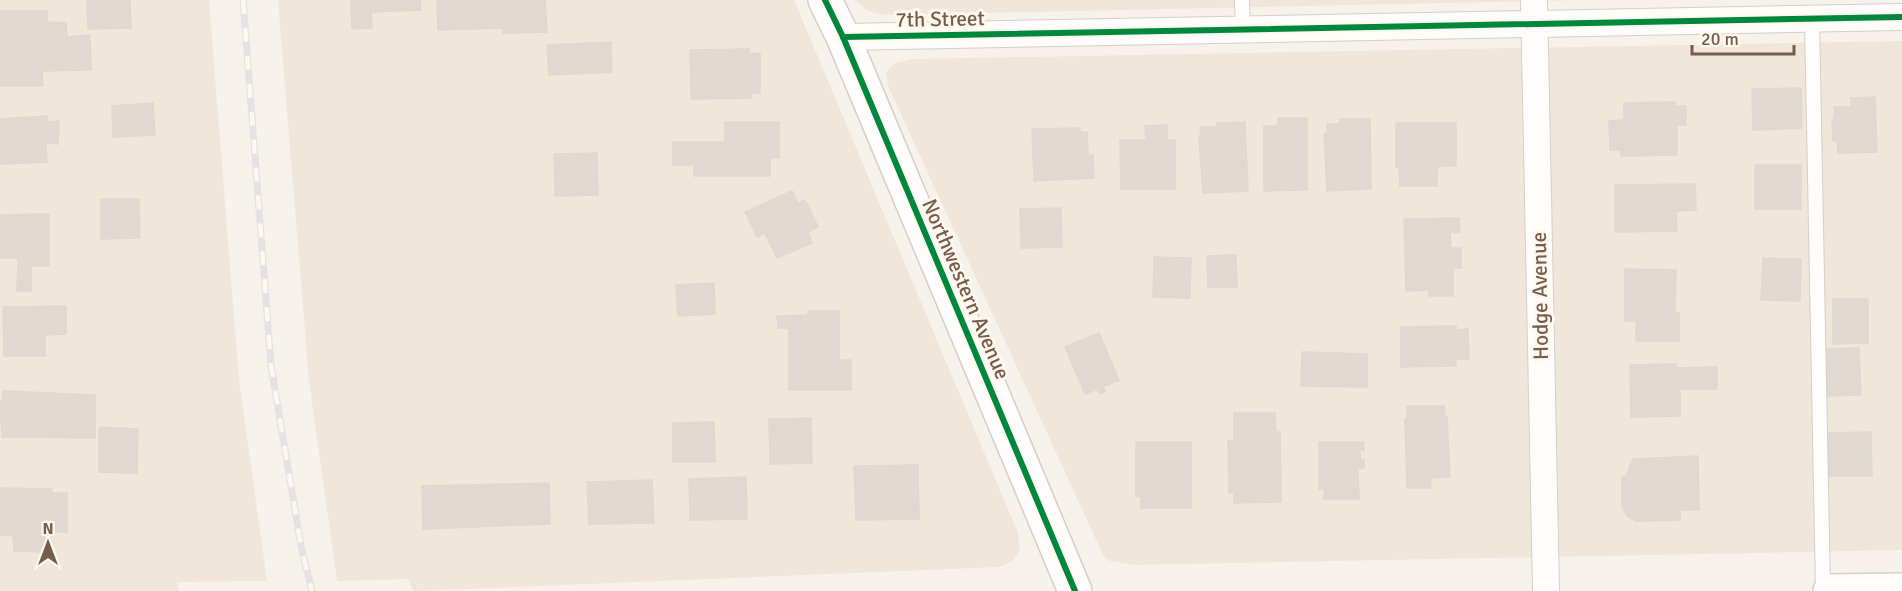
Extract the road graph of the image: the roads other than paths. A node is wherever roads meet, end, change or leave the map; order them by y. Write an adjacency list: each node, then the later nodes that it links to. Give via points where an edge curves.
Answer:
1 (825, 0): 7 (street, Northwestern Avenue)
2 (1242, 0): 6 (lane)
3 (1534, 12): 5 (street, 7th Street); 6 (street, 7th Street); 10 (street, Hodge Avenue)
4 (1902, 17): 5 (street, 7th Street)
5 (1812, 19): 11 (lane)
6 (1242, 29): 7 (street, 7th Street)
7 (843, 37): 9 (street, Northwestern Avenue)
8 (1902, 590): 12 (street)
9 (1076, 591)
10 (1546, 591)
11 (1823, 591)
12 (1830, 591)

